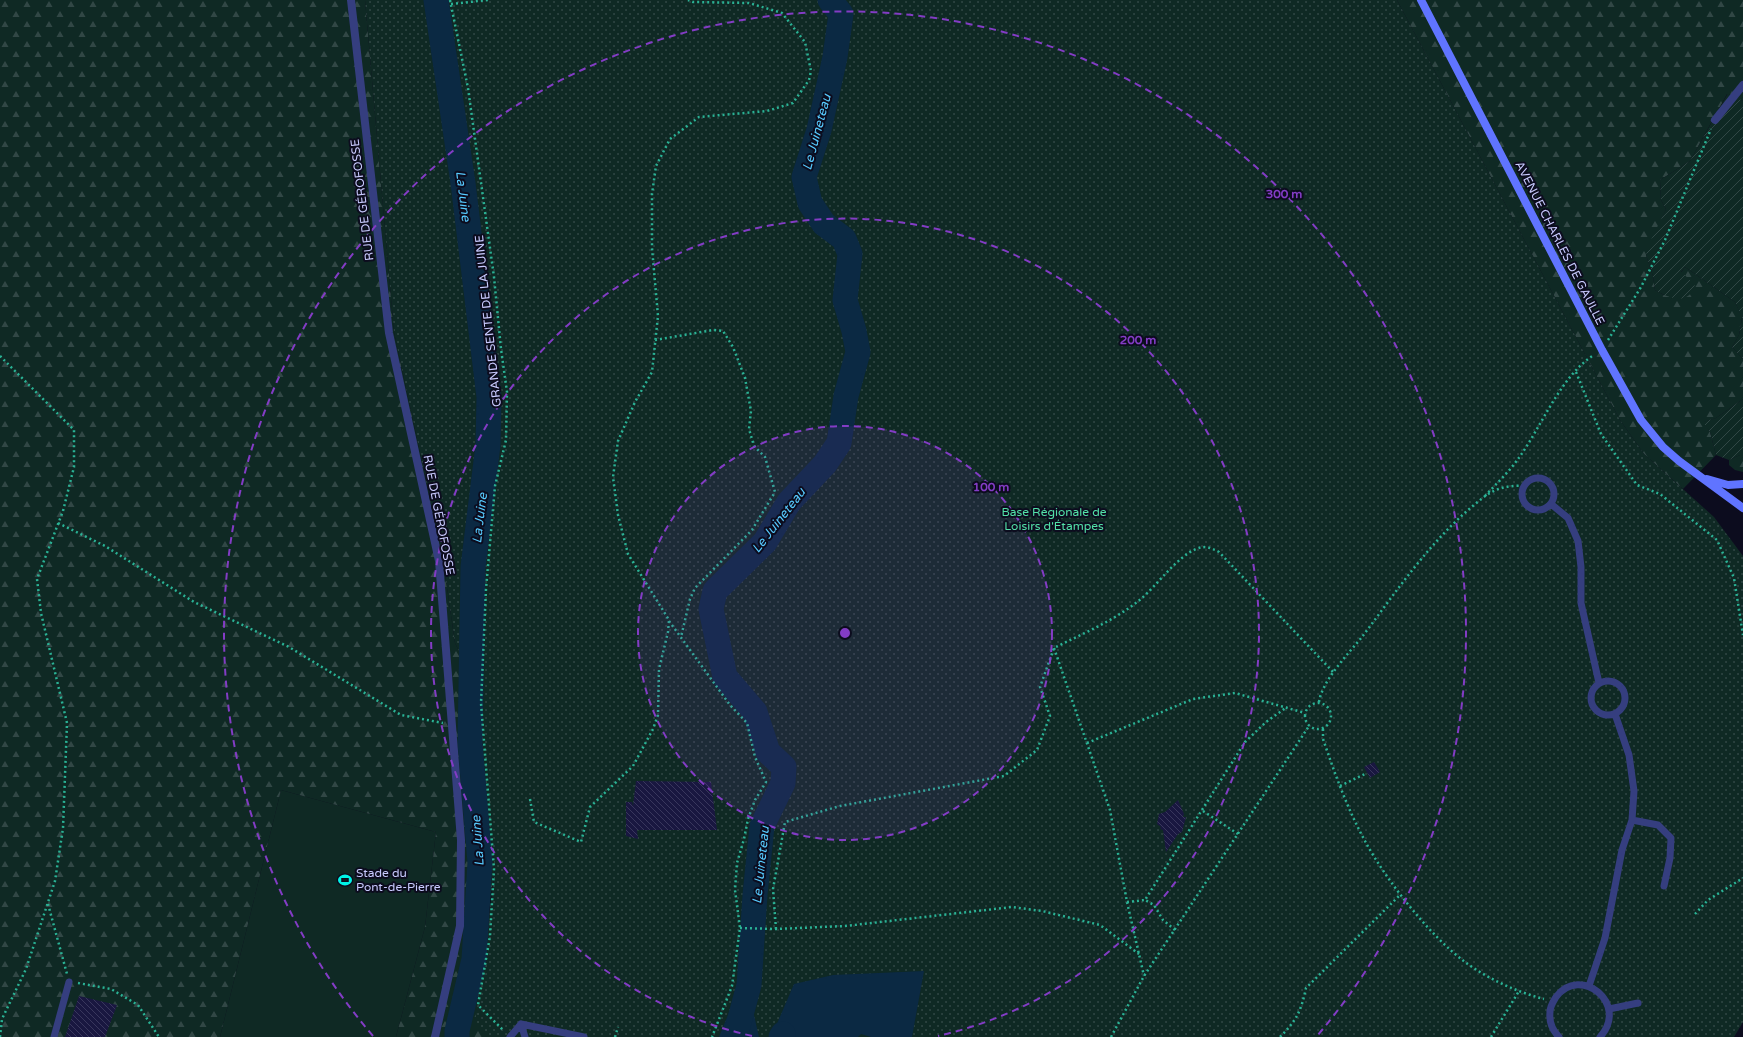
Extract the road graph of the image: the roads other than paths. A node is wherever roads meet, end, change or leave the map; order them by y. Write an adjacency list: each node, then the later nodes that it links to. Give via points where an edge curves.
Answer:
1 (351, 0): 19 (street, RUE DE GÉROFOSSE, via 389,333 439,561 460,840 460,926)
2 (1421, 0): 5 (main road, AVENUE CHARLES DE GAULLE, via 1602,350 1641,420 1663,447)
3 (1743, 85): 4 (street)
4 (1715, 120)
5 (1702, 478): 6 (main road, AVENUE CHARLES DE GAULLE, via 1728,485); 8 (main road, AVENUE CHARLES DE GAULLE)
6 (1743, 484)
7 (1551, 504): 7 (lane, via 1554,493 1549,482 1538,478 1524,486 1522,498 1529,508 1541,511); 9 (lane, via 1568,518 1578,541 1581,603)
8 (1743, 508)
9 (1599, 683): 10 (lane, via 1592,692 1591,704 1604,715); 10 (lane, via 1605,681 1617,684 1624,693 1624,705)
10 (1615, 714): 11 (lane, via 1629,755 1634,791)
11 (1632, 820): 12 (lane, via 1658,825 1670,838 1670,858); 14 (lane, via 1622,850 1605,938)
12 (1664, 886)
13 (69, 982): 18 (lane)
14 (1589, 986): 16 (lane, via 1605,999); 23 (lane, via 1568,987 1559,993 1553,1002 1550,1019)
15 (1638, 1003): 16 (lane)
16 (1609, 1009): 24 (lane, via 1609,1022)
17 (521, 1024): 20 (lane); 21 (lane); 22 (lane)
18 (54, 1037)
19 (436, 1037)
20 (510, 1037)
21 (525, 1037)
22 (584, 1037)
23 (1559, 1037)
24 (1600, 1037)

